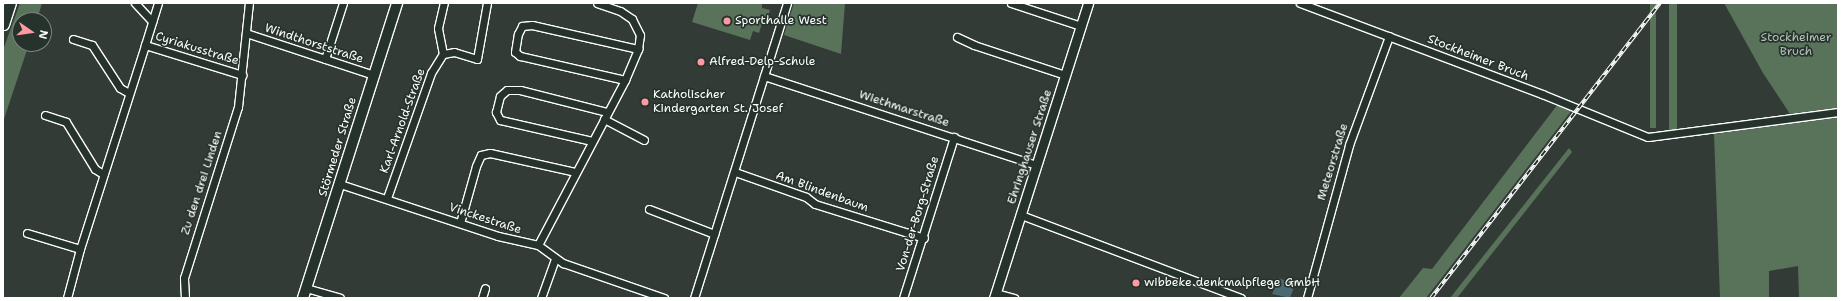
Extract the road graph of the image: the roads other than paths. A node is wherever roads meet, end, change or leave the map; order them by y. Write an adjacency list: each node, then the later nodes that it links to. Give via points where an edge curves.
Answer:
1 (10, 3): 15 (main road)
2 (135, 3): 14 (street, Cyriakusstraße)
3 (158, 3): 14 (street, Cyriakusstraße)
4 (249, 3): 17 (street, Zu den drei Linden)
5 (343, 3): 24 (street)
6 (397, 3): 26 (main road, Störmeder Straße)
7 (444, 3): 23 (street, via 438,28)
8 (487, 3): 23 (street, via 477,59 454,52)
9 (597, 3): 22 (street, via 620,11 632,19 640,35)
10 (787, 3): 28 (street)
11 (1011, 3): 16 (street)
12 (1088, 3): 16 (street, Ehringhauser Straße)
13 (1300, 3): 18 (street, Stockheimer Bruch)
14 (152, 21): 21 (street, Cyriakusstraße)
15 (3, 24)
16 (1081, 26): 27 (street, Ehringhauser Straße)
17 (246, 34): 24 (street, Windthorststraße); 25 (street, Zu den drei Linden)
18 (1389, 36): 32 (street, Stockheimer Bruch, via 1542,94 1648,138); 67 (street, Meteorstraße, via 1351,138)
19 (957, 37): 27 (street)
20 (73, 39): 30 (street, via 92,45 120,88)
21 (145, 45): 25 (street, Cyriakusstraße); 30 (street, Cyriakusstraße)
22 (638, 49): 29 (street); 29 (street, via 547,27 522,26 514,52 520,56)
23 (444, 54): 43 (street, Karl-Arnold-Straße, via 431,73)
24 (325, 59): 26 (street, Windthorststraße)
25 (242, 75): 57 (street, Zu den drei Linden, via 238,107 184,278)
26 (374, 75): 42 (main road, Störmeder Straße)
27 (1065, 75): 38 (street, Ehringhauser Straße)
28 (764, 76): 35 (street, Wiethmarstraße); 40 (street)
29 (625, 80): 31 (street)
30 (129, 93): 41 (street, Cyriakusstraße)
31 (608, 112): 34 (street); 37 (street, via 554,97 507,90 500,96 496,112 500,120)
32 (1838, 112)
33 (45, 115): 41 (street, via 66,122 95,170)
34 (604, 119): 36 (street); 37 (street)
35 (954, 137): 38 (street, Wiethmarstraße); 49 (street, Von-der-Borg-Straße)
36 (644, 140)
37 (592, 141): 39 (street)
38 (1037, 165): 45 (street, Ehringhauser Straße)
39 (576, 172): 46 (street, via 490,153 481,155); 50 (street)
40 (735, 172): 48 (street); 49 (street, Am Blindenbaum, via 806,197 815,204)
41 (103, 174): 51 (street, Cyriakusstraße)
42 (340, 184): 43 (street, Vinckestraße); 53 (main road, Störmeder Straße)
43 (387, 198): 46 (street, Vinckestraße)
44 (649, 209): 48 (street)
45 (1021, 215): 55 (street, Ehringhauser Straße); 66 (street)
46 (460, 223): 50 (street, Vinckestraße, via 519,243)
47 (27, 233): 51 (street)
48 (714, 234): 63 (street)
49 (924, 238): 64 (street, Von-der-Borg-Straße)
50 (538, 245): 52 (street)
51 (80, 250): 56 (street, Cyriakusstraße)
52 (555, 259): 61 (street); 62 (street, via 576,269)
53 (306, 288): 58 (main road, Störmeder Straße); 59 (street)
54 (485, 288): 60 (street)
55 (995, 295): 65 (street)
56 (67, 298)
57 (185, 298)
58 (303, 298)
59 (340, 298)
60 (482, 298)
61 (541, 298)
62 (664, 298)
63 (694, 298)
64 (903, 298)
65 (1014, 298)
66 (1240, 298)
67 (1307, 298)

